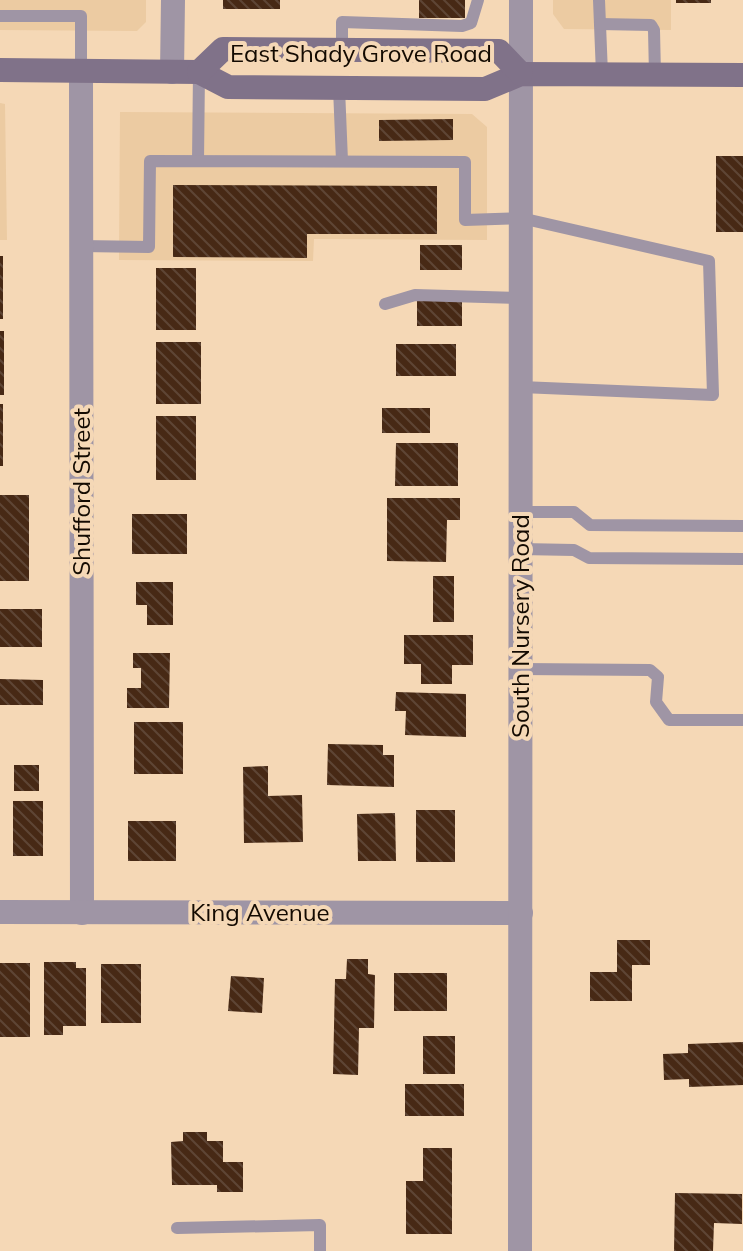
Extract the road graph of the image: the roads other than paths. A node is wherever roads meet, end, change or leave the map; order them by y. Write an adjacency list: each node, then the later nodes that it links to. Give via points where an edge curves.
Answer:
1 (173, 0): 12 (street)
2 (478, 0): 6 (lane, via 471,23 462,26)
3 (521, 0): 14 (street, South Nursery Road)
4 (599, 0): 7 (lane)
5 (0, 16): 11 (lane, via 81,16)
6 (404, 24): 8 (lane, via 342,22); 9 (lane)
7 (600, 24): 15 (lane); 16 (lane, via 651,25)
8 (342, 50): 9 (main road, East Shady Grove Road); 13 (main road, East Shady Grove Road, via 223,49)
9 (403, 50): 14 (main road, East Shady Grove Road, via 499,51)
10 (0, 70): 11 (main road, East Shady Grove Road)
11 (81, 71): 12 (main road, East Shady Grove Road); 22 (street, Shufford Street)
12 (172, 72): 13 (main road, East Shady Grove Road)
13 (199, 72): 18 (main road, East Shady Grove Road, via 228,87); 19 (lane)
14 (521, 74): 15 (main road, East Shady Grove Road); 18 (main road, East Shady Grove Road, via 485,89); 21 (street, South Nursery Road)
15 (602, 74): 16 (main road, East Shady Grove Road)
16 (655, 75): 17 (main road, East Shady Grove Road)
17 (743, 75)
18 (339, 88): 20 (lane)
19 (198, 161): 20 (lane); 22 (lane, via 150,161 149,247)
20 (342, 161): 21 (lane, via 465,162 465,220)
21 (521, 218): 23 (street, South Nursery Road); 25 (lane, via 709,261 713,395)
22 (81, 246): 33 (street, Shufford Street)
23 (521, 298): 24 (lane, via 415,295); 25 (street, South Nursery Road)
24 (385, 304)
25 (521, 387): 26 (street, South Nursery Road)
26 (521, 512): 27 (lane, via 574,512 590,525); 28 (street, South Nursery Road)
27 (743, 526)
28 (521, 549): 29 (lane, via 574,550 589,558); 30 (street, South Nursery Road)
29 (743, 559)
30 (521, 669): 31 (lane, via 650,670 658,677 656,702 669,720); 34 (street, South Nursery Road)
31 (743, 720)
32 (0, 912): 33 (street, King Avenue)
33 (82, 913): 34 (street, King Avenue)
34 (521, 913): 37 (street, South Nursery Road)
35 (177, 1228): 36 (lane, via 320,1225)
36 (320, 1251)
37 (520, 1251)

